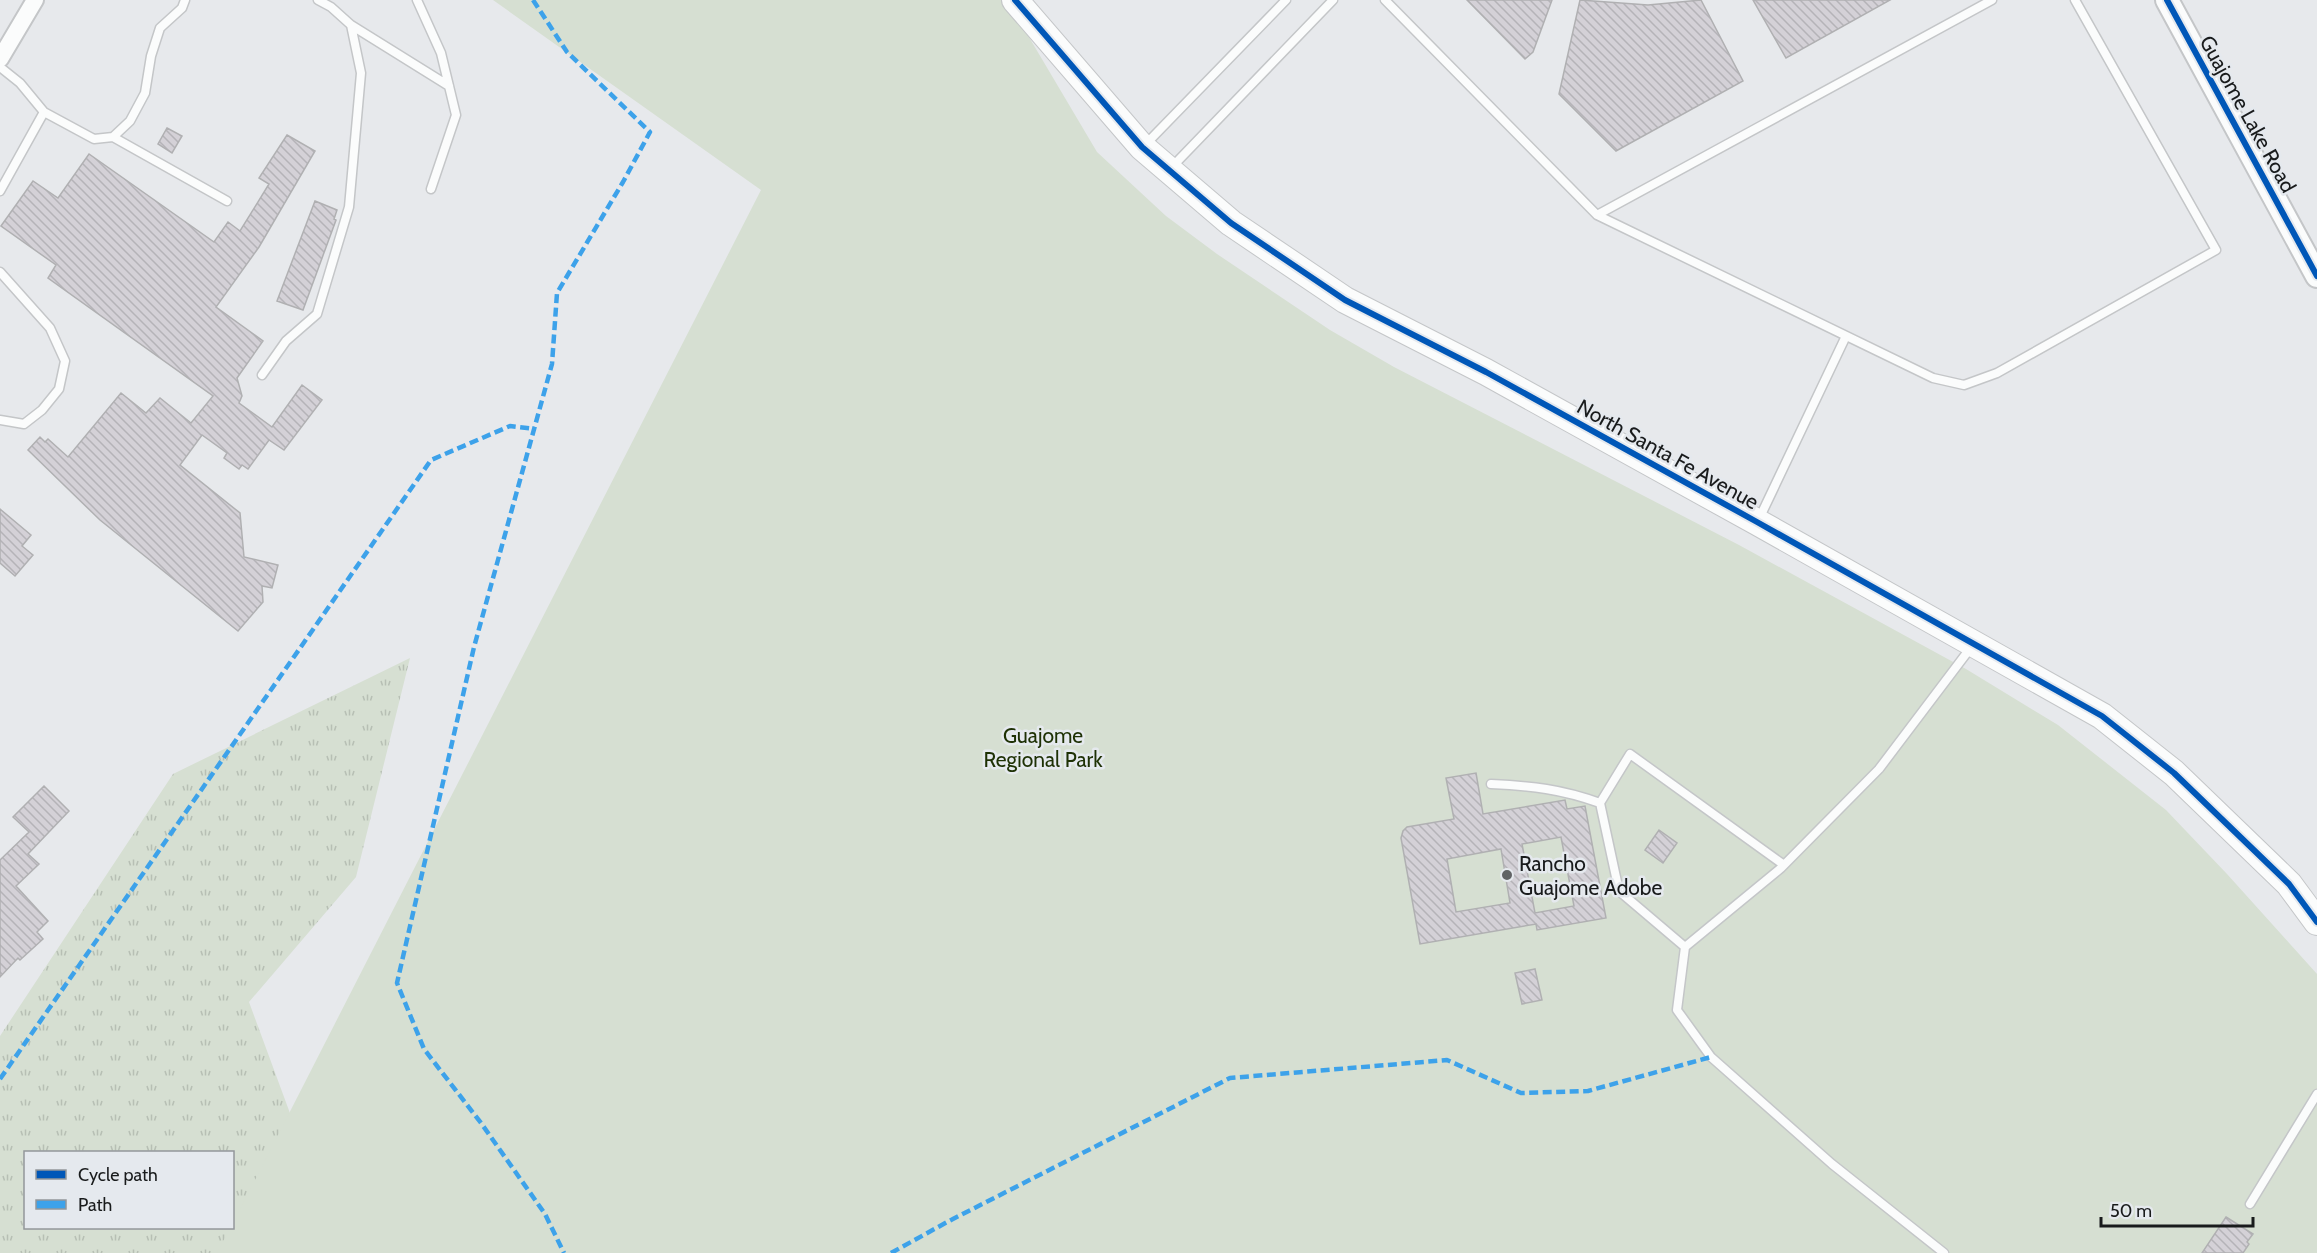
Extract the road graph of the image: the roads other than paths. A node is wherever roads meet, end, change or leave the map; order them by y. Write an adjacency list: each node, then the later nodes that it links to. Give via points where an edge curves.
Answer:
1 (35, 0): 13 (street)
2 (185, 0): 17 (lane, via 182,8 160,28 144,93 129,121)
3 (318, 0): 12 (lane)
4 (417, 0): 15 (lane, via 441,54)
5 (1015, 0): 18 (main road, North Santa Fe Avenue)
6 (1286, 0): 18 (lane)
7 (1333, 0): 19 (lane)
8 (1384, 0): 23 (lane)
9 (1992, 0): 23 (lane)
10 (2075, 0): 26 (lane, via 2216,250 1997,373 1964,385 1933,378)
11 (2167, 0): 24 (street, Guajome Lake Road)
12 (351, 25): 15 (lane); 27 (lane, via 361,73 349,207 317,314 286,341)
13 (0, 59)
14 (0, 67): 16 (lane, via 20,83)
15 (449, 86): 20 (lane, via 456,115)
16 (44, 112): 17 (lane, via 94,139); 21 (lane)
17 (113, 137): 22 (lane)
18 (1142, 147): 19 (main road, North Santa Fe Avenue)
19 (1170, 169): 29 (main road, North Santa Fe Avenue, via 1231,223 1345,300 1486,372)
20 (431, 189)
21 (0, 191)
22 (227, 201)
23 (1597, 215): 26 (lane)
24 (2315, 267)
25 (0, 272): 28 (lane, via 50,328 65,361 59,389 42,410 24,424)
26 (1846, 336): 29 (lane)
27 (262, 375)
28 (0, 420)
29 (1757, 522): 30 (main road, North Santa Fe Avenue)
30 (1974, 643): 33 (lane, via 1879,769); 34 (main road, North Santa Fe Avenue, via 2102,716 2174,773 2289,884)
31 (1491, 784): 32 (lane, via 1569,792)
32 (1600, 803): 33 (lane, via 1630,754); 35 (lane, via 1619,891)
33 (1784, 865): 35 (lane)
34 (2317, 922)
35 (1686, 947): 38 (lane, via 1677,1010 1711,1057 1832,1164)
36 (2317, 1094): 37 (lane)
37 (2250, 1204)
38 (1944, 1253)

